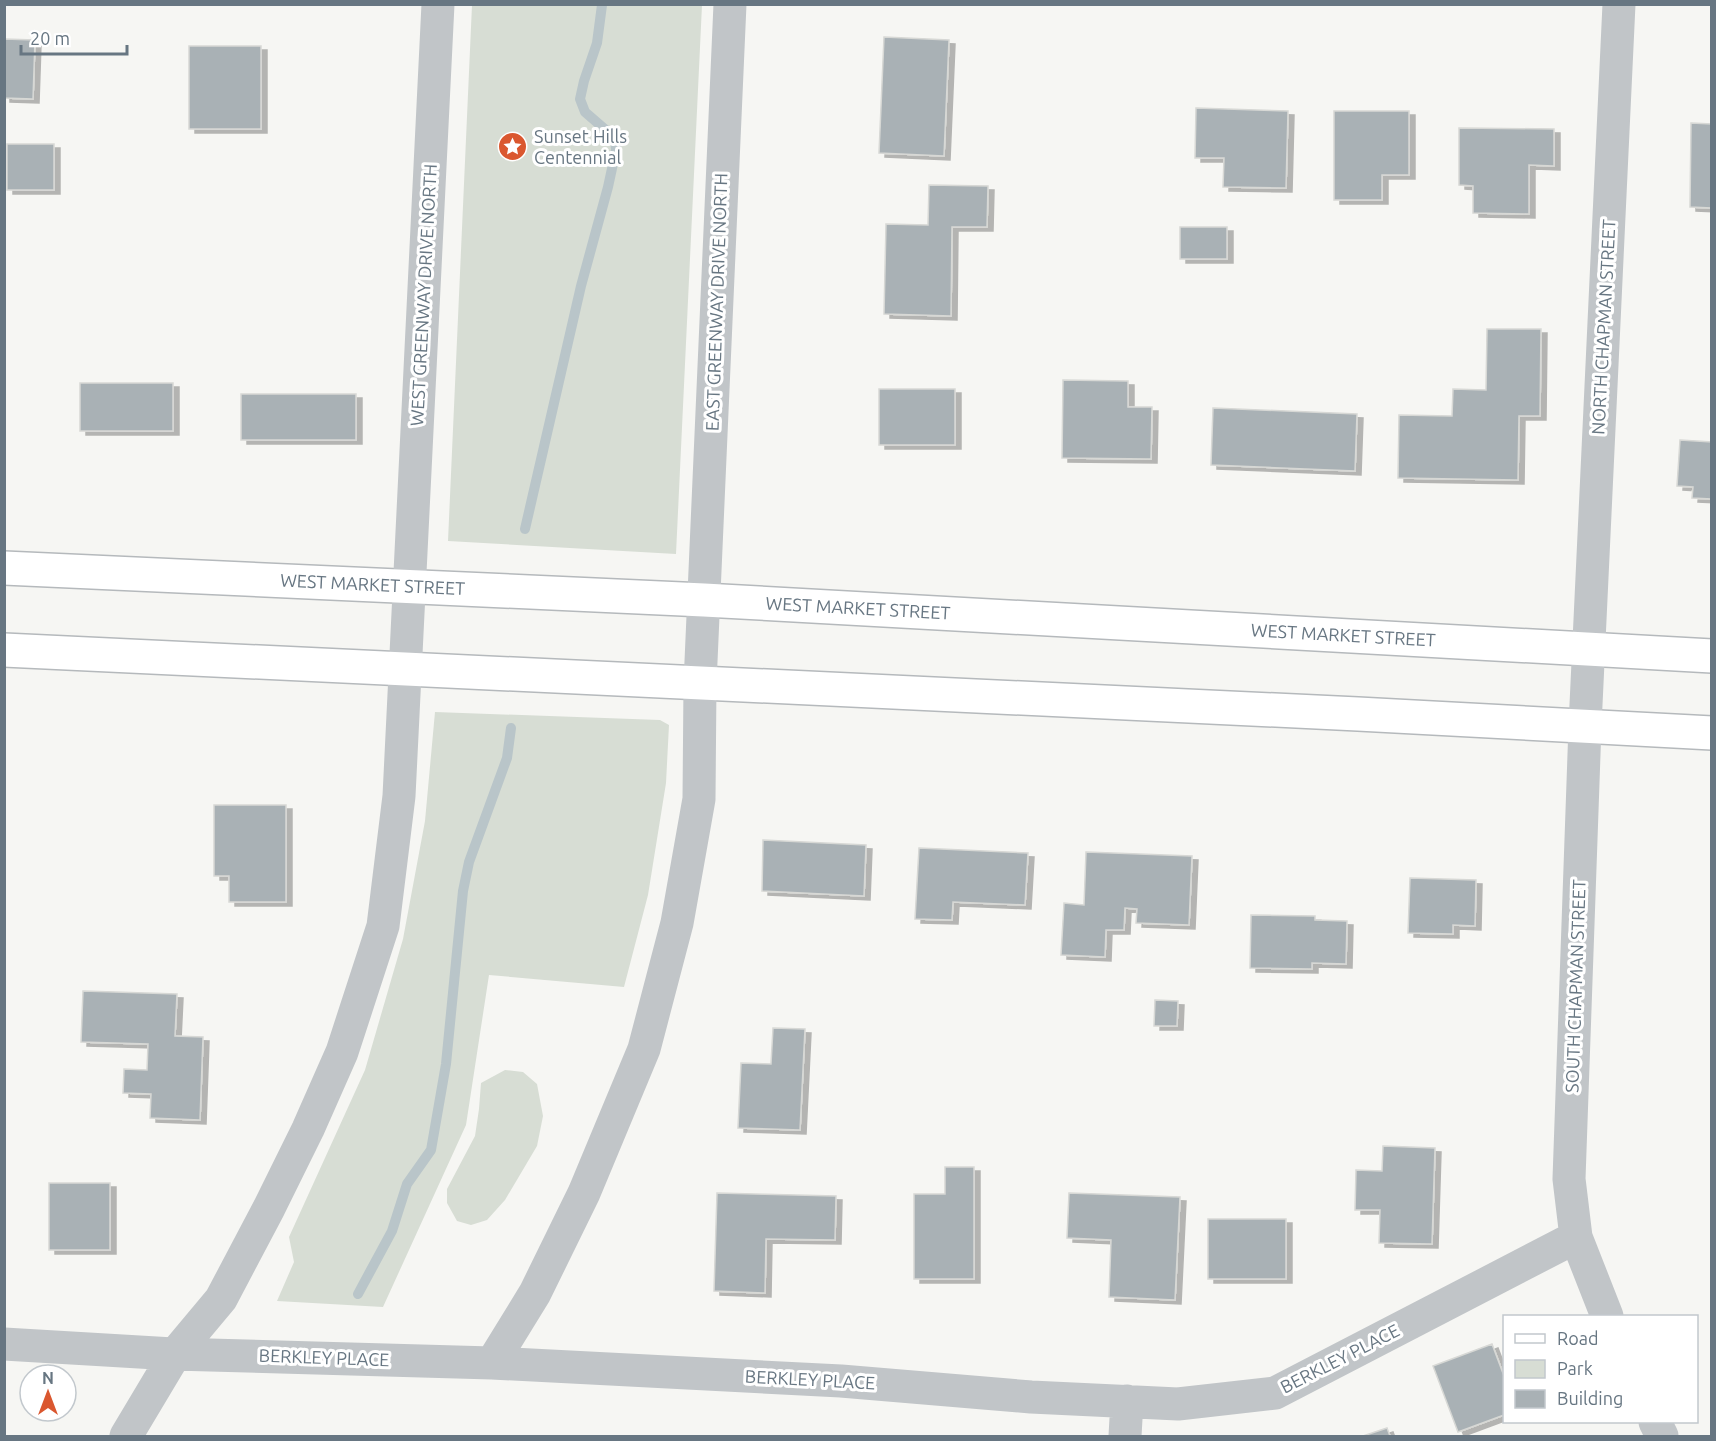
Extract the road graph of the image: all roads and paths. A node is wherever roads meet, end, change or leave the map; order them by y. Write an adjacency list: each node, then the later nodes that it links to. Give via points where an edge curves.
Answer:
1 (438, 4): 5 (street, WEST GREENWAY DRIVE NORTH)
2 (730, 4): 6 (street, EAST GREENWAY DRIVE NORTH)
3 (1619, 4): 7 (street, NORTH CHAPMAN STREET)
4 (4, 568): 5 (main road, WEST MARKET STREET)
5 (410, 586): 6 (main road, WEST MARKET STREET); 10 (street, WEST GREENWAY DRIVE NORTH)
6 (704, 600): 7 (main road, WEST MARKET STREET); 11 (street, EAST GREENWAY DRIVE NORTH)
7 (1588, 649): 9 (main road, WEST MARKET STREET); 12 (street, SOUTH CHAPMAN STREET)
8 (4, 650): 10 (main road)
9 (1712, 656)
10 (405, 669): 11 (main road); 17 (street, WEST GREENWAY DRIVE NORTH, via 399,796 382,926 342,1052 308,1129 221,1299)
11 (700, 684): 12 (main road); 18 (street, EAST GREENWAY DRIVE NORTH, via 699,799 677,923 644,1049 585,1193 535,1293)
12 (1585, 726): 13 (main road); 14 (street, SOUTH CHAPMAN STREET, via 1569,1179)
13 (1712, 733)
14 (1576, 1237): 15 (street, SOUTH CHAPMAN STREET); 19 (street, BERKLEY PLACE, via 1275,1393 1178,1404)
15 (1607, 1315)
16 (4, 1344): 17 (street, BERKLEY PLACE)
17 (175, 1354): 18 (street, BERKLEY PLACE); 21 (street, WEST GREENWAY DRIVE NORTH)
18 (492, 1363): 19 (street, BERKLEY PLACE)
19 (1127, 1401): 22 (street)
20 (1655, 1423): 23 (street)
21 (126, 1437)
22 (1125, 1437)
23 (1662, 1437)

